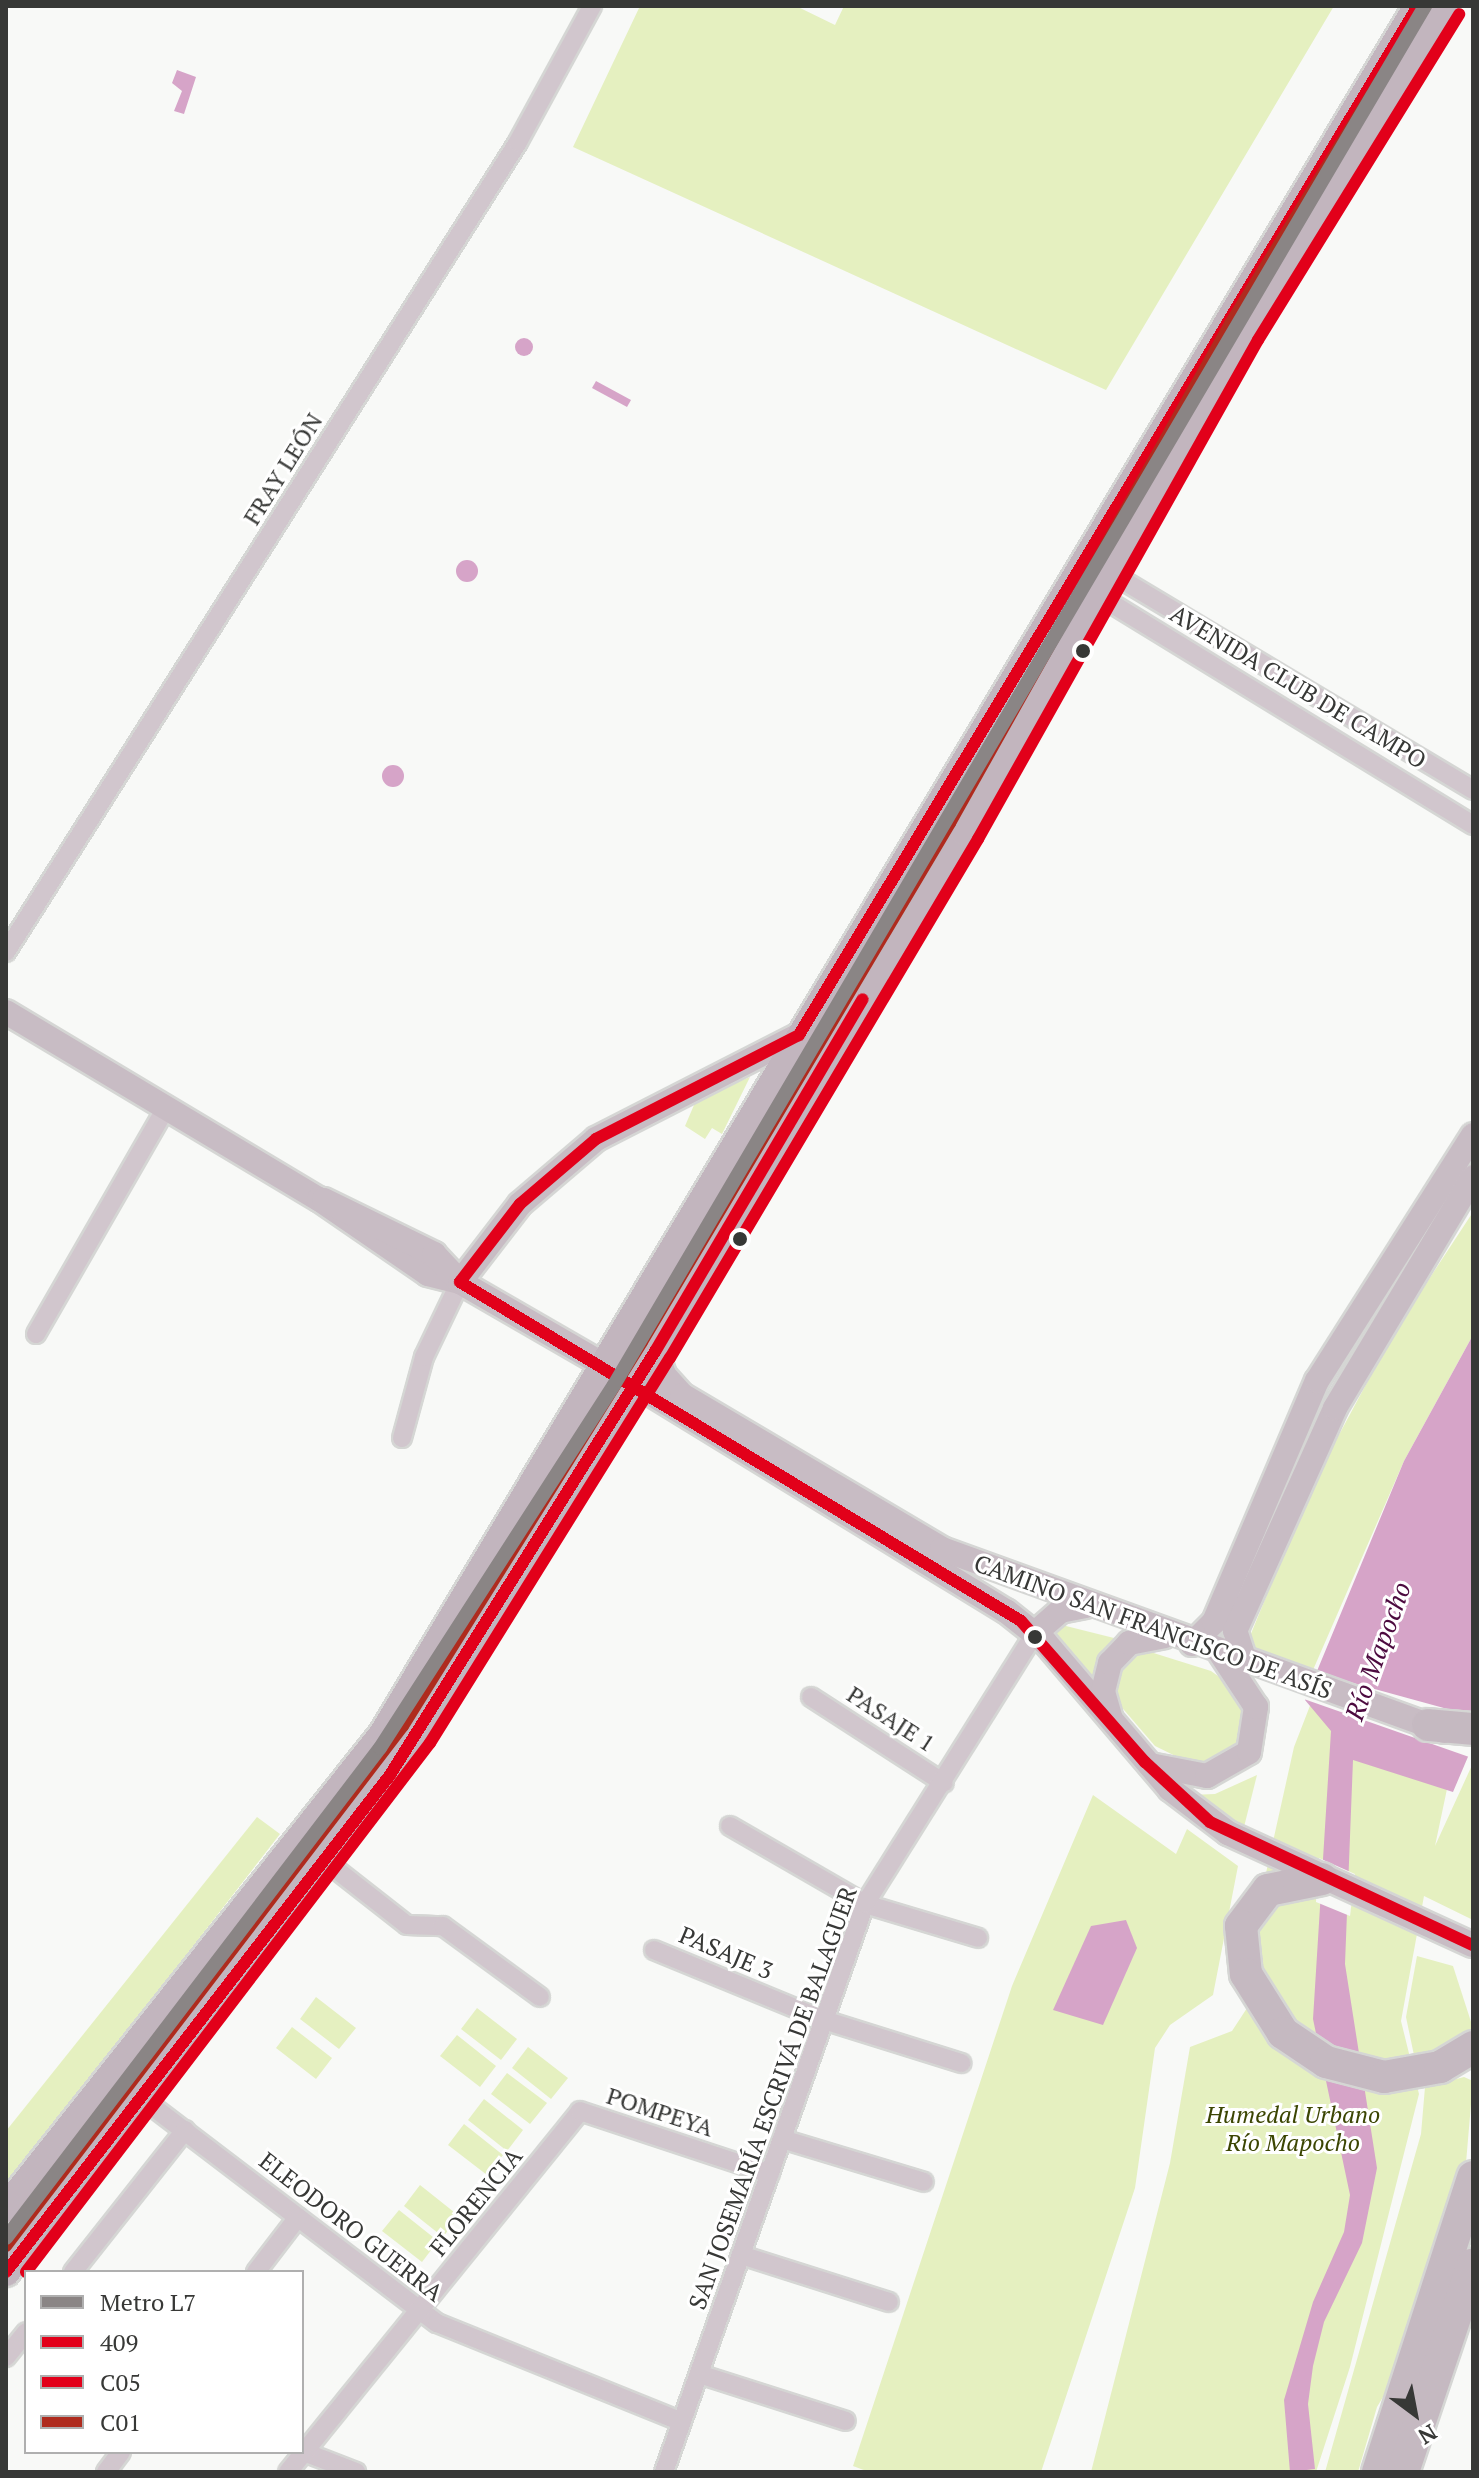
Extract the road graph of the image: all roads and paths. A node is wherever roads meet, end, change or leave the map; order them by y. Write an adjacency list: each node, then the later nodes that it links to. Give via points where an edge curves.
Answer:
1 (592, 6): 13 (street, FRAY LEÓN, via 518,142)
2 (1418, 6): 11 (main road)
3 (1445, 6): 4 (main road, via 1322,200)
4 (1102, 583): 5 (street, AVENIDA CLUB DE CAMPO); 6 (street, AVENIDA CLUB DE CAMPO); 12 (main road)
5 (1263, 662): 6 (street); 7 (street, AVENIDA CLUB DE CAMPO)
6 (1250, 686): 8 (street, AVENIDA CLUB DE CAMPO)
7 (1427, 761): 8 (street); 9 (street, AVENIDA CLUB DE CAMPO)
8 (1413, 783): 10 (street, AVENIDA CLUB DE CAMPO)
9 (1473, 790)
10 (1473, 825)
11 (885, 895): 12 (main road, via 897,913); 15 (main road)
12 (896, 944): 21 (main road)
13 (6, 952)
14 (6, 1012): 16 (main road, CAMINO SAN FRANCISCO DE ASÍS)
15 (799, 1035): 19 (main road, via 596,1139 520,1204); 22 (main road)
16 (166, 1108): 19 (main road, CAMINO SAN FRANCISCO DE ASÍS, via 319,1199 353,1208 434,1254); 20 (street)
17 (1473, 1135): 27 (main road, via 1317,1381 1214,1622)
18 (1473, 1177): 29 (main road, via 1335,1408 1235,1631)
19 (460, 1282): 22 (main road, CAMINO SAN FRANCISCO DE ASÍS); 24 (street, via 424,1357)
20 (36, 1334)
21 (656, 1350): 23 (main road); 25 (main road, CAMINO SAN FRANCISCO DE ASÍS, via 664,1375 682,1395 915,1534)
22 (609, 1368): 23 (main road, CAMINO SAN FRANCISCO DE ASÍS); 45 (main road, via 383,1734)
23 (633, 1388): 26 (main road, CAMINO SAN FRANCISCO DE ASÍS); 38 (main road, via 390,1775)
24 (402, 1438)
25 (1085, 1606): 26 (main road, via 1060,1611); 27 (main road, CAMINO SAN FRANCISCO DE ASÍS)
26 (1035, 1633): 31 (main road, CAMINO SAN FRANCISCO DE ASÍS); 36 (street, SAN JOSEMARÍA ESCRIVÁ DE BALAGUER)
27 (1181, 1640): 28 (main road, CAMINO SAN FRANCISCO DE ASÍS); 31 (main road, via 1142,1637 1118,1651 1103,1691)
28 (1218, 1652): 29 (main road, CAMINO SAN FRANCISCO DE ASÍS); 35 (main road, via 1256,1707 1249,1752 1207,1776 1168,1773)
29 (1245, 1661): 32 (main road, CAMINO SAN FRANCISCO DE ASÍS)
30 (811, 1697): 36 (street, PASAJE 1)
31 (1112, 1719): 35 (main road, CAMINO SAN FRANCISCO DE ASÍS)
32 (1428, 1725): 33 (highway); 34 (main road, CAMINO SAN FRANCISCO DE ASÍS)
33 (1473, 1729)
34 (1473, 1741)
35 (1145, 1762): 39 (main road, CAMINO SAN FRANCISCO DE ASÍS, via 1198,1813)
36 (944, 1783): 40 (street, SAN JOSEMARÍA ESCRIVÁ DE BALAGUER)
37 (730, 1826): 40 (street)
38 (324, 1860): 44 (street, via 407,1925 443,1926); 48 (main road)
39 (1322, 1879): 42 (main road, CAMINO SAN FRANCISCO DE ASÍS); 47 (highway, via 1268,1890 1241,1926 1246,1974 1283,2033 1326,2062 1384,2077 1440,2067)
40 (865, 1904): 41 (street); 46 (street, SAN JOSEMARÍA ESCRIVÁ DE BALAGUER)
41 (978, 1938)
42 (1473, 1945)
43 (654, 1950): 46 (street, PASAJE 3)
44 (540, 1997)
45 (170, 1998): 48 (main road, via 186,2023); 57 (main road)
46 (824, 2020): 49 (street, PASAJE 3); 53 (street, SAN JOSEMARÍA ESCRIVÁ DE BALAGUER)
47 (1473, 2047)
48 (177, 2051): 50 (main road)
49 (961, 2063)
50 (140, 2097): 52 (street, ELEODORO GUERRA); 63 (main road)
51 (580, 2111): 54 (street, POMPEYA); 65 (street, FLORENCIA)
52 (185, 2130): 58 (street, ELEODORO GUERRA); 61 (street)
53 (782, 2139): 54 (street, SAN JOSEMARÍA ESCRIVÁ DE BALAGUER); 56 (street)
54 (770, 2174): 59 (street, SAN JOSEMARÍA ESCRIVÁ DE BALAGUER)
55 (1473, 2177): 78 (highway)
56 (924, 2182)
57 (6, 2208)
58 (298, 2217): 62 (street); 65 (street, ELEODORO GUERRA)
59 (741, 2255): 64 (street); 68 (street, SAN JOSEMARÍA ESCRIVÁ DE BALAGUER)
60 (1473, 2264): 79 (highway)
61 (75, 2270)
62 (258, 2270)
63 (6, 2272)
64 (889, 2302)
65 (419, 2313): 70 (street, ELEODORO GUERRA); 71 (street, FLORENCIA)
66 (24, 2334): 67 (street)
67 (6, 2357)
68 (699, 2374): 69 (street); 70 (street, SAN JOSEMARÍA ESCRIVÁ DE BALAGUER)
69 (846, 2421)
70 (682, 2422): 77 (street, SAN JOSEMARÍA ESCRIVÁ DE BALAGUER)
71 (304, 2452): 76 (street)
72 (120, 2454): 74 (street)
73 (302, 2454): 75 (street, FLORENCIA)
74 (106, 2472)
75 (288, 2472)
76 (356, 2472)
77 (664, 2472)
78 (1378, 2472)
79 (1403, 2472)

